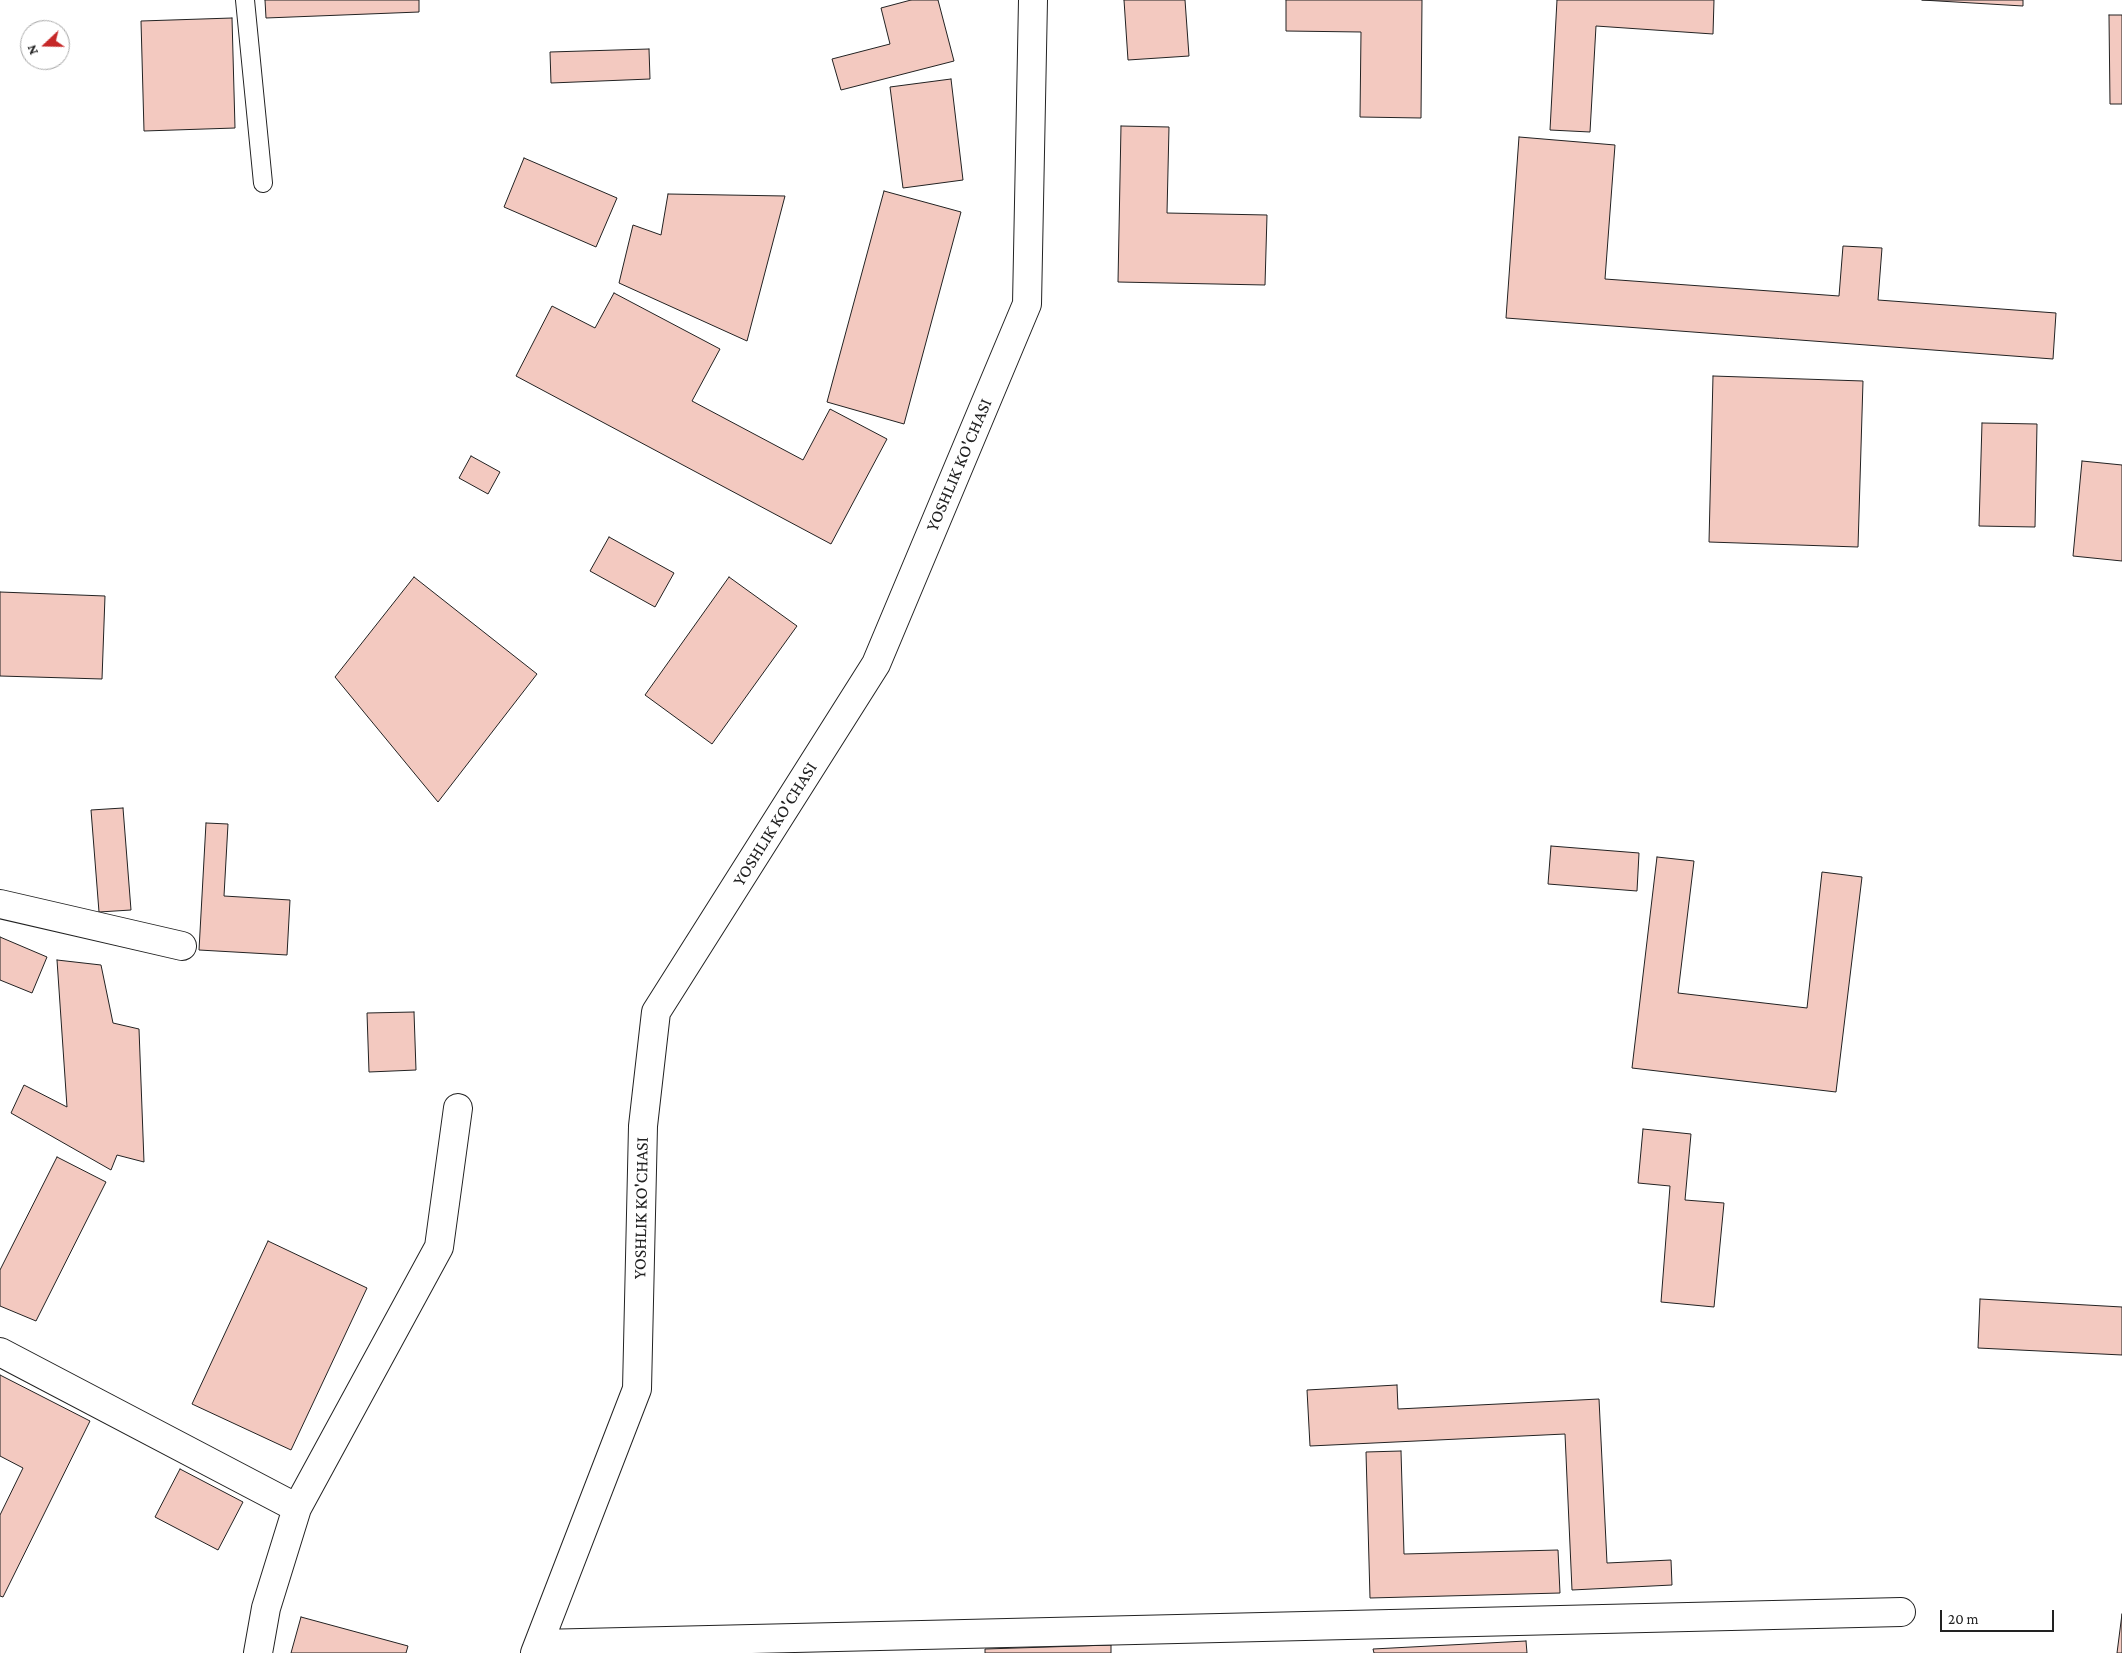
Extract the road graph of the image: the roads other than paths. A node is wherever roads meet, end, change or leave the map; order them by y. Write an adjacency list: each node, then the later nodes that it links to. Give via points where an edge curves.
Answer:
1 (245, 0): 3 (lane)
2 (1033, 0): 10 (street, YOSHLIK KO'CHASI, via 1027,304 876,664 656,1012 643,1126 637,1389)
3 (263, 183)
4 (0, 904): 5 (street)
5 (182, 946)
6 (458, 1108): 8 (street, via 439,1247)
7 (0, 1352): 8 (street)
8 (297, 1508): 11 (street, via 266,1608)
9 (1901, 1612): 10 (street)
10 (537, 1648)
11 (258, 1653)

